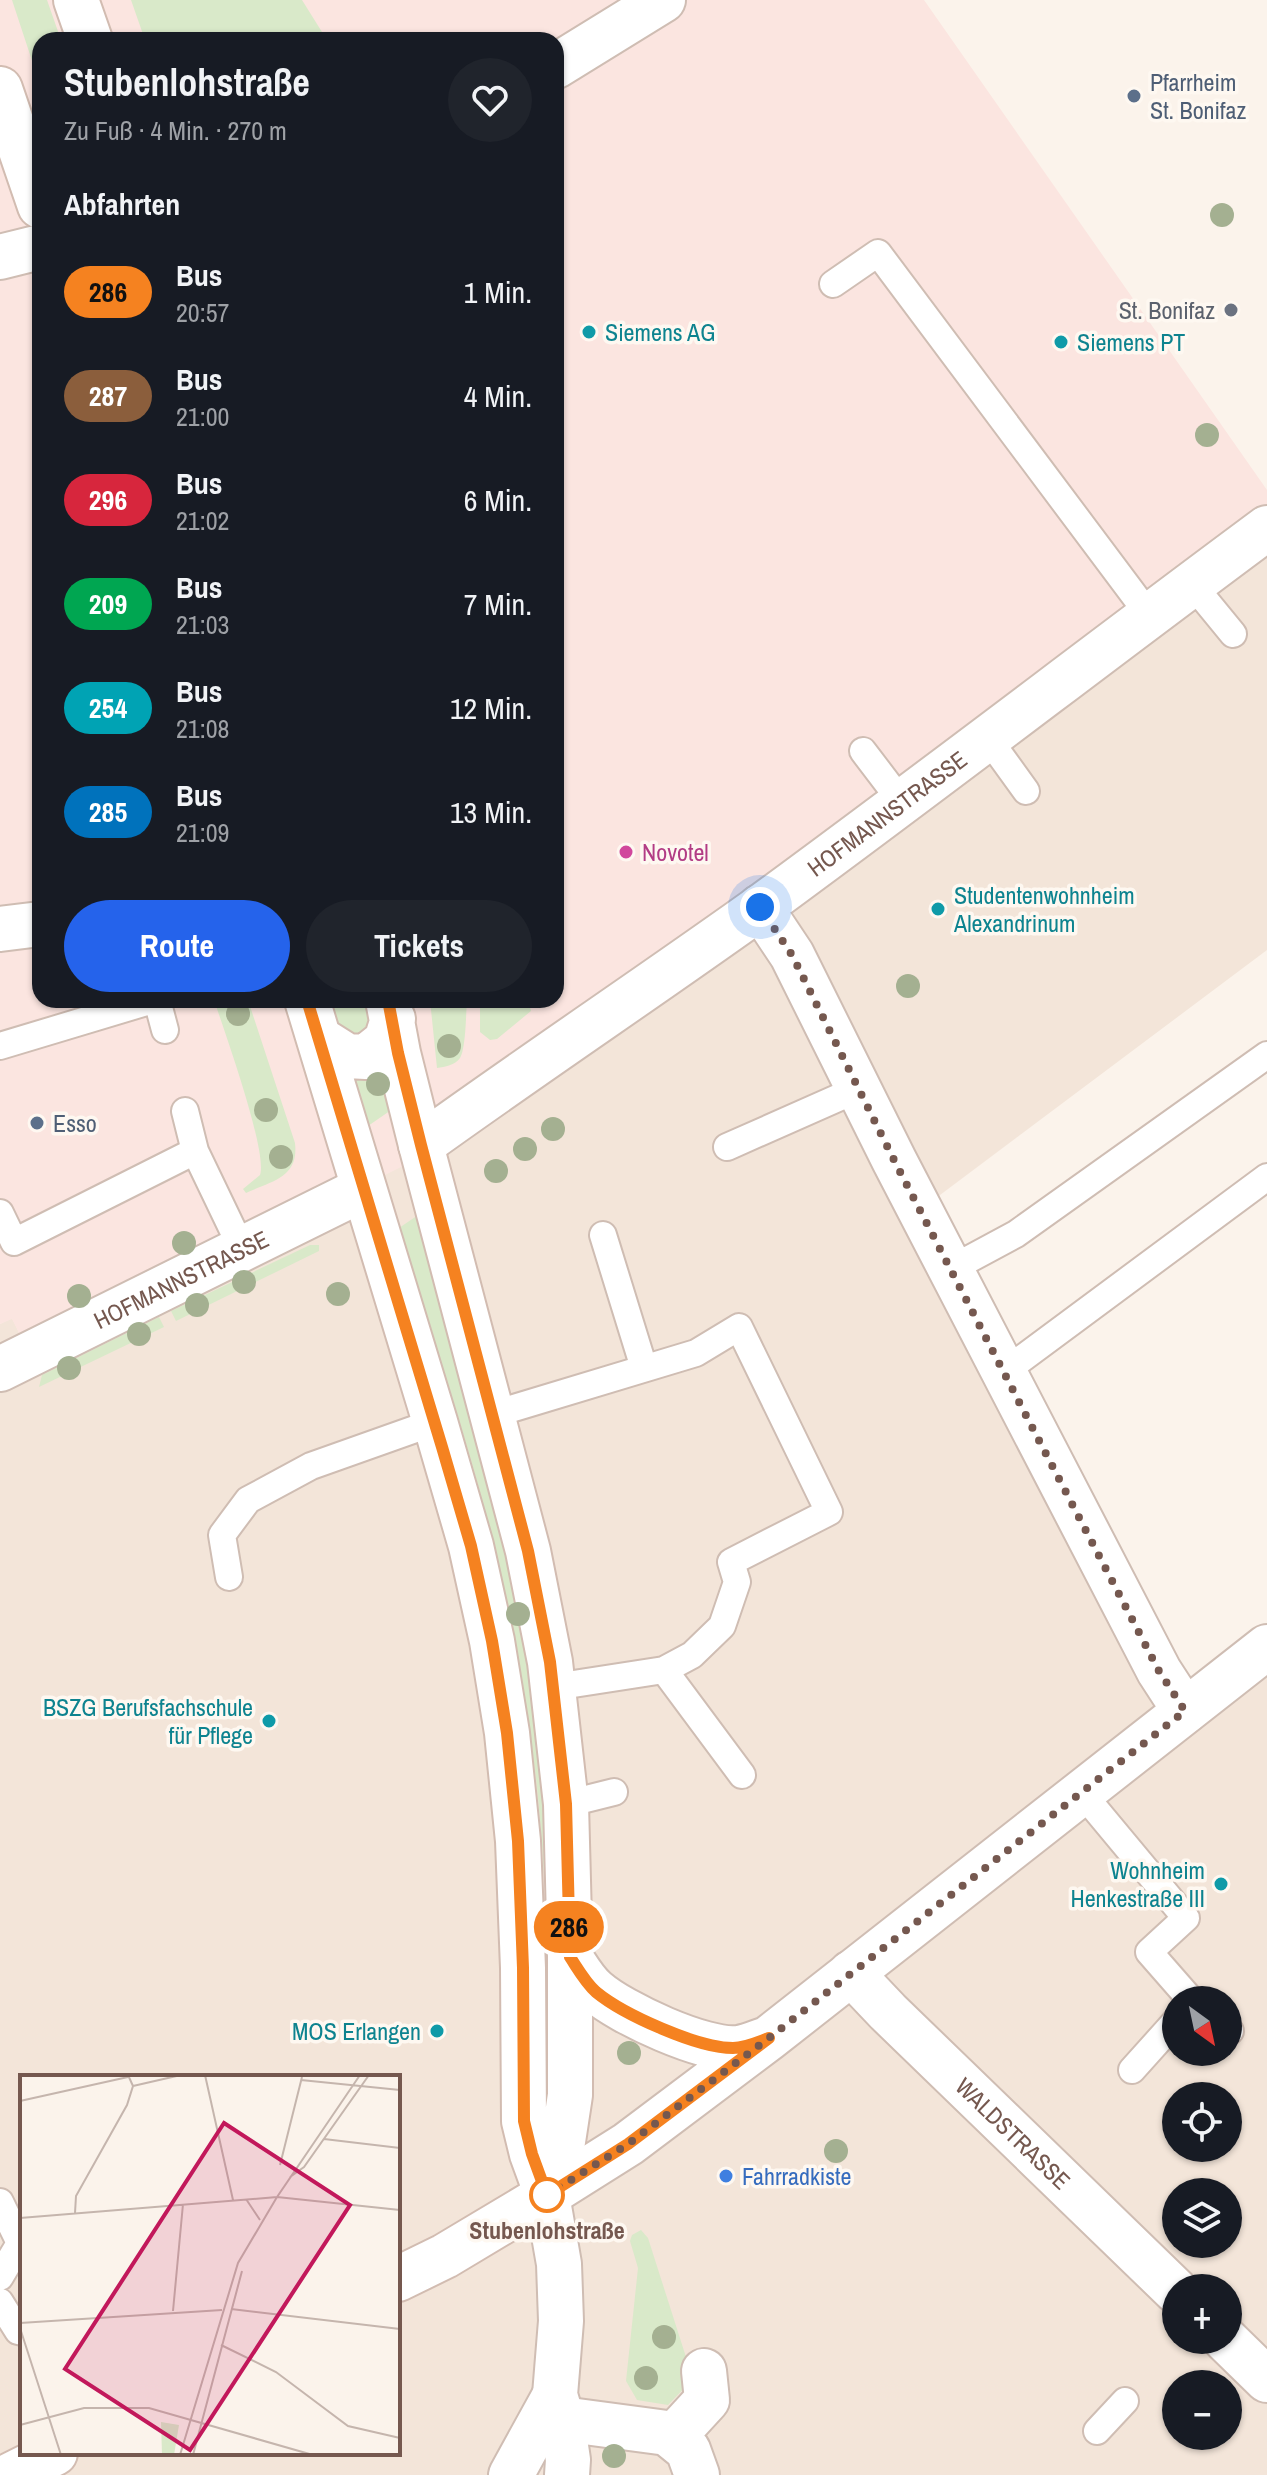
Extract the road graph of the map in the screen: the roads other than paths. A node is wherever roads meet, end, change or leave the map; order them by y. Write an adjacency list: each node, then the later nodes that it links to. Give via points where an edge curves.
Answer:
1 (76, 0): 3 (street)
2 (663, 0): 4 (street)
3 (87, 32)
4 (564, 61)
5 (0, 89): 6 (street)
6 (32, 183)
7 (32, 249): 8 (street)
8 (0, 257)
9 (833, 284): 12 (lane, via 878,253)
10 (1267, 528): 11 (street, HOFMANNSTRASSE)
11 (1192, 584): 12 (street, HOFMANNSTRASSE); 13 (lane)
12 (1149, 615): 14 (street, HOFMANNSTRASSE)
13 (1233, 634)
14 (987, 737): 16 (lane); 17 (street, HOFMANNSTRASSE)
15 (863, 751): 17 (lane)
16 (1026, 791)
17 (901, 801): 18 (street, HOFMANNSTRASSE)
18 (760, 907): 28 (street, via 792,955); 30 (street, HOFMANNSTRASSE)
19 (32, 925): 20 (street)
20 (0, 929)
21 (128, 1008): 26 (lane)
22 (158, 1008): 25 (lane)
23 (391, 1009): 24 (street, via 386,1041 366,1057 347,1056); 30 (street)
24 (314, 1020): 34 (street)
25 (165, 1030)
26 (0, 1046)
27 (1267, 1055): 38 (lane, via 1016,1234)
28 (858, 1089): 31 (lane); 38 (street)
29 (185, 1111): 32 (lane)
30 (421, 1145): 42 (street)
31 (727, 1147)
32 (195, 1151): 35 (lane, via 14,1242); 37 (lane)
33 (1267, 1177): 41 (lane)
34 (363, 1189): 37 (street, HOFMANNSTRASSE); 43 (street)
35 (0, 1213)
36 (603, 1235): 39 (lane)
37 (242, 1249): 40 (street, HOFMANNSTRASSE)
38 (951, 1269): 41 (street)
39 (644, 1368): 42 (lane); 46 (lane, via 696,1353 739,1327 829,1512 731,1562 737,1582 722,1626 692,1655)
40 (0, 1369)
41 (1004, 1372): 48 (street, via 1159,1671)
42 (494, 1414): 47 (street)
43 (435, 1422): 44 (lane, via 311,1466 248,1500 222,1535); 59 (street, via 471,1546 507,1733 518,1841 524,2121)
44 (229, 1577)
45 (1267, 1647): 48 (street)
46 (664, 1670): 47 (lane); 49 (lane)
47 (554, 1687): 52 (street)
48 (1185, 1711): 51 (street)
49 (742, 1775)
50 (614, 1792): 52 (lane)
51 (1082, 1793): 54 (street); 55 (lane, via 1186,1918 1149,1952)
52 (566, 1804): 53 (street)
53 (570, 1957): 57 (street, via 596,1991 645,2021 719,2047 737,2048); 59 (street, via 570,2095 562,2148)
54 (851, 1973): 57 (street); 62 (street, WALDSTRASSE)
55 (1179, 1986)
56 (1162, 2037): 58 (lane)
57 (769, 2038): 59 (street, via 628,2144)
58 (1132, 2070)
59 (547, 2195): 63 (street); 70 (street, via 559,2264)
60 (0, 2202): 61 (lane, via 20,2243)
61 (0, 2277)
62 (1162, 2277)
63 (400, 2278)
64 (0, 2302): 65 (lane)
65 (20, 2332)
66 (1240, 2354): 68 (street)
67 (704, 2371): 72 (street, via 707,2400)
68 (1267, 2380)
69 (1125, 2401): 71 (lane)
70 (558, 2407): 72 (street); 75 (street); 76 (street)
71 (1097, 2431)
72 (673, 2437): 77 (street, via 688,2450)
73 (51, 2455): 74 (street)
74 (11, 2475)
75 (511, 2475)
76 (567, 2475)
77 (697, 2475)

